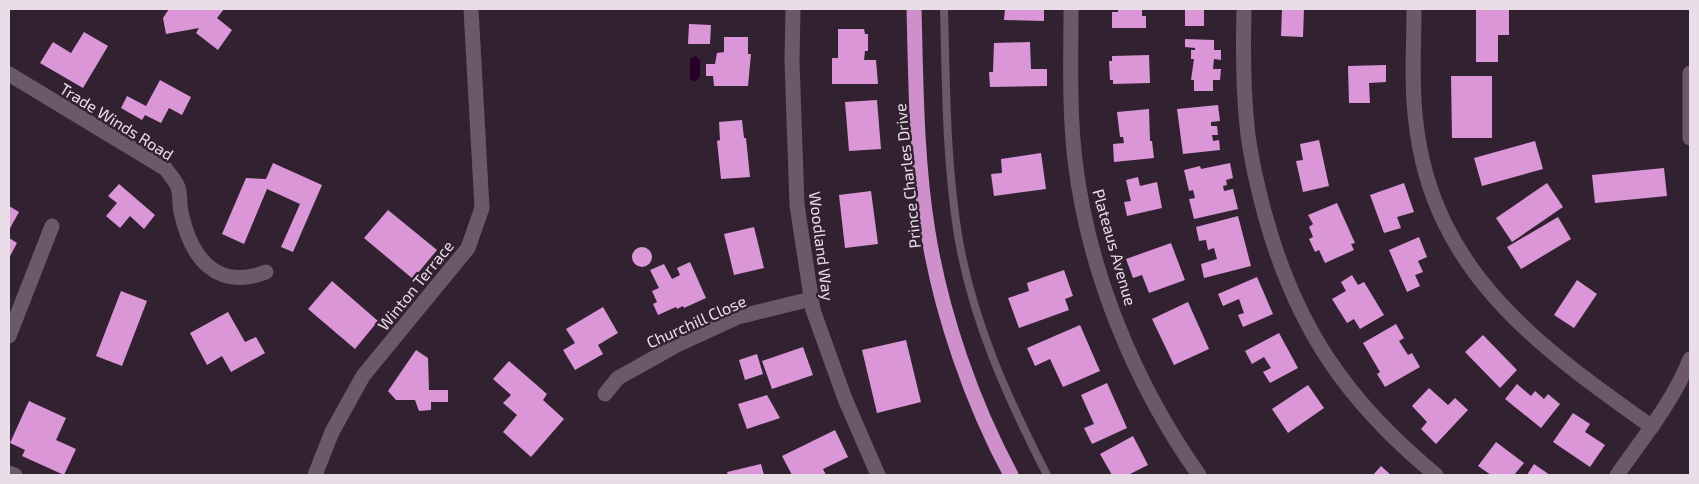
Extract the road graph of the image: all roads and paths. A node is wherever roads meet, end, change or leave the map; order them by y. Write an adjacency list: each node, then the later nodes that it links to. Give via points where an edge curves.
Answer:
1 (471, 9): 20 (street, Winton Terrace, via 482,208 468,248 362,376 332,432)
2 (793, 9): 13 (street, Woodland Way, via 797,205)
3 (914, 9): 22 (highway, Prince Charles Drive, via 917,126 928,232 950,331 997,449)
4 (944, 9): 23 (lane, via 950,159 958,236 991,355)
5 (1071, 9): 24 (street, Plateaus Avenue, via 1073,143 1094,252 1136,366)
6 (1244, 9): 25 (street, via 1246,117 1252,161 1270,231 1294,298 1319,346 1345,384 1384,429)
7 (1414, 9): 17 (street, via 1414,90 1420,152 1441,213 1456,244 1474,272 1518,324 1580,376)
8 (1690, 73): 10 (street)
9 (9, 74): 12 (street, Trade Winds Road, via 166,169 178,186 187,237 202,261 220,275 236,279)
10 (1690, 138)
11 (52, 226): 14 (street)
12 (266, 272)
13 (811, 299): 16 (street, Churchill Close, via 738,317 677,345 618,378); 21 (street, Woodland Way, via 845,399)
14 (9, 336)
15 (1690, 359): 17 (street, via 1675,392)
16 (604, 394)
17 (1652, 427): 26 (street)
18 (9, 473): 19 (street)
19 (15, 475)
20 (315, 475)
21 (878, 475)
22 (1012, 475)
23 (1047, 475)
24 (1199, 475)
25 (1436, 475)
26 (1617, 475)

